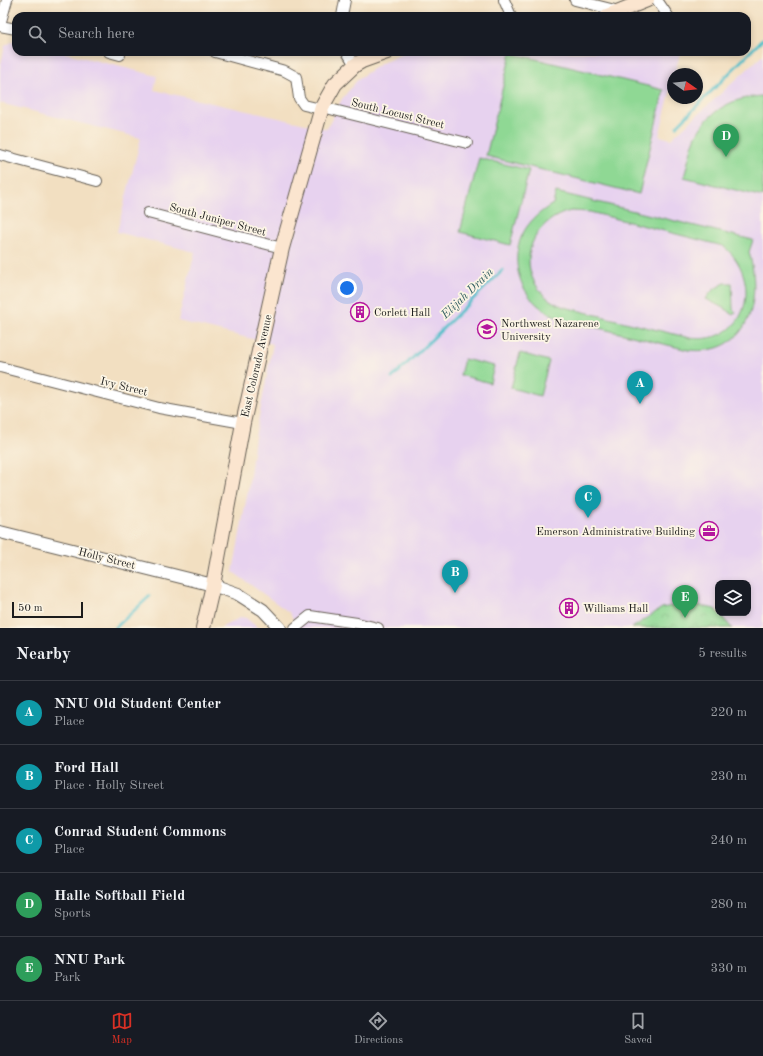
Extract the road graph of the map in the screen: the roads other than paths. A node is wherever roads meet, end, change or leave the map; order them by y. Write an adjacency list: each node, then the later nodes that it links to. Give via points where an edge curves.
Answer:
1 (7, 0): 12 (street)
2 (345, 0): 7 (street)
3 (504, 0): 8 (street)
4 (575, 0): 9 (street)
5 (647, 0): 10 (main road)
6 (657, 0): 11 (street)
7 (343, 12)
8 (509, 12)
9 (608, 12)
10 (618, 12)
11 (665, 12)
12 (0, 25): 13 (street)
13 (12, 28)
14 (230, 56): 18 (street, South Locust Street, via 285,71 296,77 299,98 304,105)
15 (350, 56): 17 (street)
16 (377, 56): 17 (main road, East Colorado Avenue)
17 (356, 66): 18 (main road, East Colorado Avenue, via 335,84)
18 (322, 108): 19 (street, South Locust Street); 23 (main road, East Colorado Avenue)
19 (467, 143)
20 (0, 155): 21 (street)
21 (98, 182)
22 (148, 213): 23 (street, South Juniper Street)
23 (282, 248): 25 (main road, East Colorado Avenue)
24 (0, 367): 25 (street, Ivy Street, via 159,408)
25 (243, 423): 27 (main road, East Colorado Avenue)
26 (0, 532): 27 (street, Holly Street)
27 (213, 585): 28 (main road, East Colorado Avenue); 29 (street, Holly Street, via 238,594 262,610)
28 (203, 628)
29 (280, 628)
30 (295, 628): 31 (street, via 310,616)
31 (378, 628)

